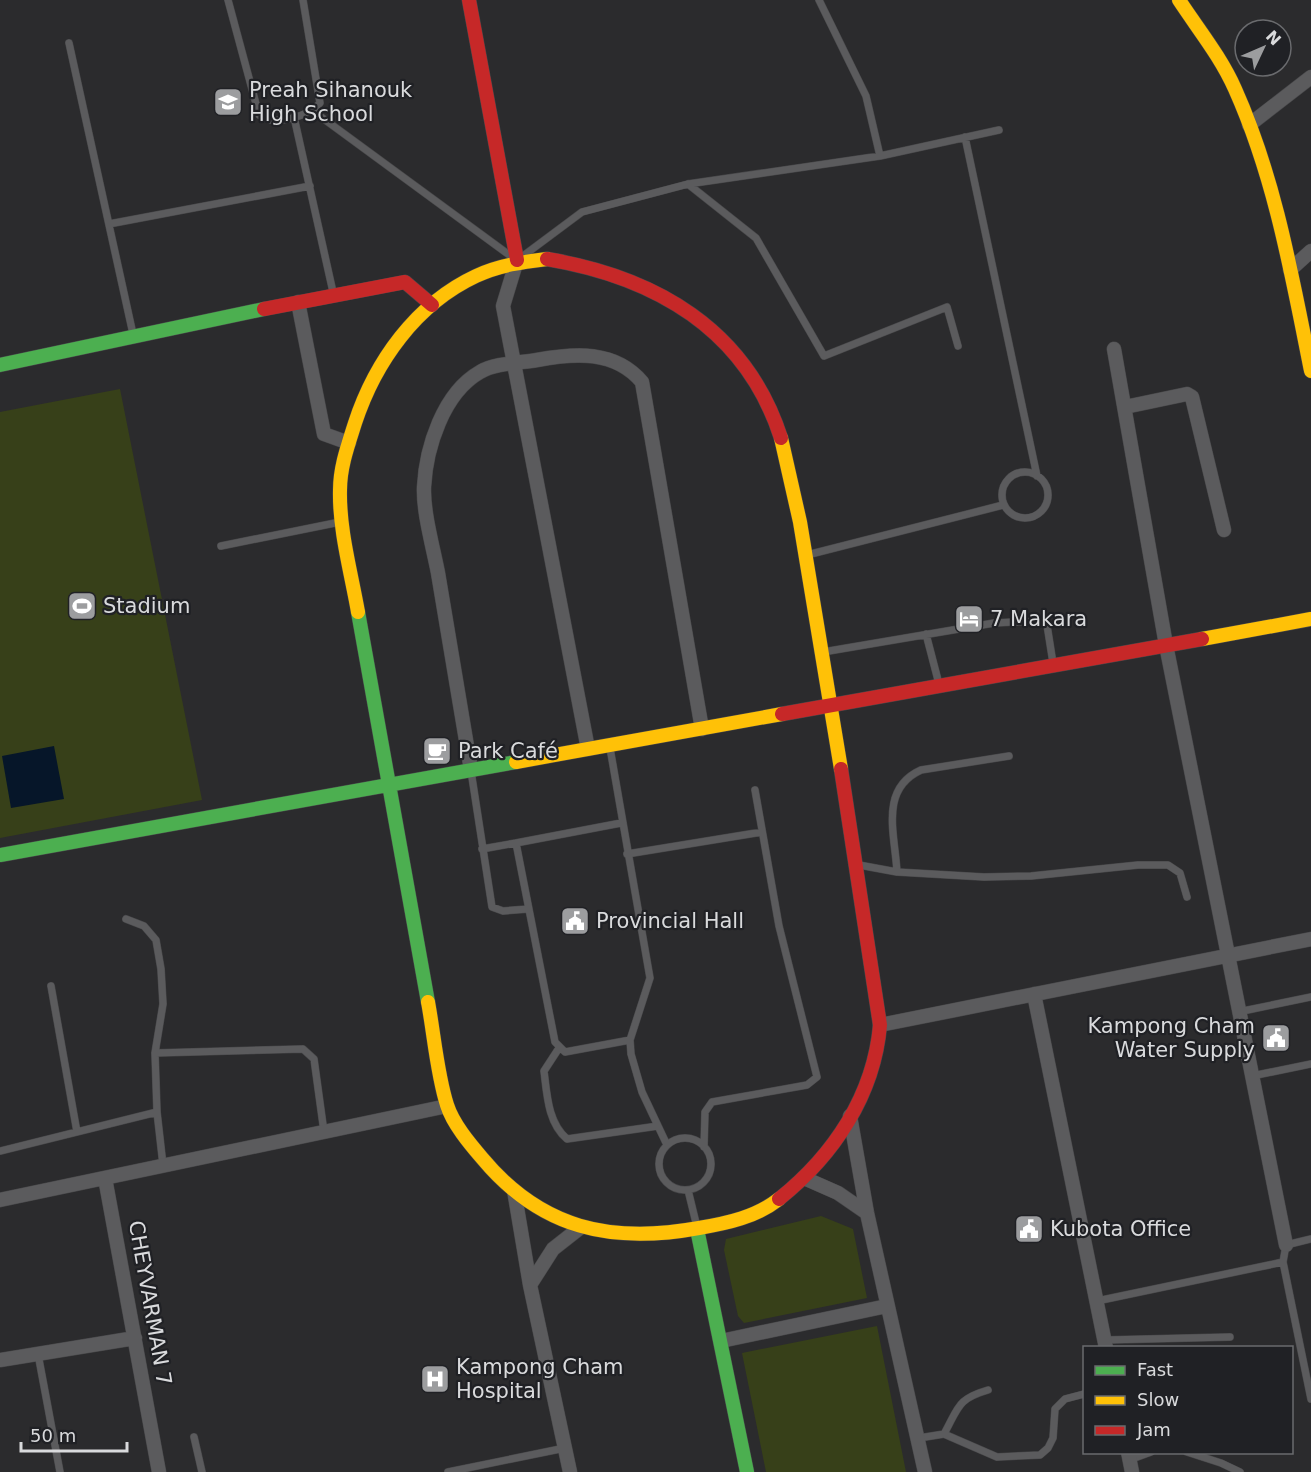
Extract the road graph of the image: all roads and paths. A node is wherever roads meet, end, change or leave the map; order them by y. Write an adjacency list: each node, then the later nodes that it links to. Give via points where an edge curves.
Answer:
1 (228, 0): 9 (lane, via 259,115 267,119)
2 (303, 0): 8 (lane, via 321,93 320,103)
3 (469, 0): 18 (street)
4 (819, 0): 13 (lane, via 866,96)
5 (1179, 0): 10 (street, via 1234,87)
6 (69, 43): 16 (lane)
7 (1311, 77): 10 (street)
8 (313, 111): 9 (lane); 18 (lane)
9 (294, 117): 15 (lane)
10 (1249, 126): 19 (street, via 1275,202)
11 (999, 130): 12 (lane)
12 (965, 137): 13 (lane); 31 (lane)
13 (880, 156): 14 (lane)
14 (688, 184): 18 (lane, via 582,212); 24 (lane, via 756,238 824,356 947,307)
15 (310, 186): 16 (lane); 20 (lane)
16 (109, 224): 23 (lane)
17 (1311, 251): 19 (street)
18 (517, 260): 22 (street, via 487,270); 27 (street, via 503,306); 36 (street, via 567,262 609,271 668,299 702,322 740,358 771,408 786,461)
19 (1290, 270): 28 (street)
20 (334, 295): 21 (street); 22 (street, via 405,282)
21 (298, 302): 23 (street); 30 (street, via 324,434)
22 (432, 305): 30 (street, via 399,335 377,368 358,406)
23 (133, 337): 26 (street)
24 (958, 346)
25 (1114, 349): 29 (street)
26 (0, 364)
27 (514, 364): 44 (street, via 586,355 617,361 642,382); 46 (street); 48 (street, via 480,371 448,405 435,434 424,489)
28 (1311, 371)
29 (1125, 407): 34 (street, via 1192,396); 39 (street)
30 (349, 443): 33 (street, via 340,483)
31 (1037, 476): 32 (lane, via 1031,472 1011,476 1002,486); 32 (lane, via 1043,480 1048,495 1046,507 1036,516 1023,519 1009,513)
32 (1003, 505): 36 (lane)
33 (342, 521): 35 (lane); 49 (street)
34 (1224, 530)
35 (221, 546)
36 (804, 555): 40 (street)
37 (1311, 619): 39 (street)
38 (926, 634): 40 (lane); 41 (lane, via 1035,621 1047,625); 42 (lane)
39 (1166, 645): 41 (street); 63 (street)
40 (821, 652): 43 (street)
41 (1053, 665): 42 (street)
42 (940, 686): 43 (street)
43 (831, 705): 44 (street); 57 (street)
44 (702, 729): 45 (street)
45 (609, 745): 46 (street); 51 (lane)
46 (588, 749): 48 (street)
47 (1009, 756): 58 (lane, via 921,770 898,787 892,800)
48 (471, 770): 49 (street); 54 (lane)
49 (392, 785): 56 (street); 74 (street)
50 (754, 790): 52 (lane)
51 (621, 823): 53 (lane); 55 (lane)
52 (762, 832): 55 (lane); 81 (lane, via 778,926 817,1077 807,1085 712,1102 705,1112)
53 (516, 843): 54 (lane); 60 (lane)
54 (482, 849): 60 (lane, via 492,907 503,912)
55 (627, 854): 69 (lane, via 650,978)
56 (0, 855)
57 (856, 864): 58 (lane); 68 (street)
58 (897, 872): 59 (lane, via 1031,876 1168,865 1179,873)
59 (1187, 897)
60 (528, 909): 70 (lane)
61 (126, 919): 71 (lane, via 144,926 156,940 163,1004)
62 (1311, 939): 63 (street)
63 (1227, 956): 65 (street); 67 (street)
64 (51, 986): 78 (lane)
65 (1034, 994): 68 (street); 96 (street)
66 (1311, 997): 67 (lane)
67 (1238, 1012): 73 (street)
68 (880, 1024): 76 (street, via 877,1059)
69 (630, 1040): 70 (lane, via 565,1052); 77 (lane, via 642,1092)
70 (559, 1048): 77 (lane, via 544,1071 552,1118 567,1139)
71 (155, 1053): 75 (lane); 79 (lane, via 303,1049 314,1059)
72 (1311, 1064): 73 (lane)
73 (1251, 1076): 93 (street)
74 (447, 1106): 79 (street); 86 (street, via 464,1137 489,1168)
75 (157, 1112): 78 (lane); 83 (lane)
76 (850, 1116): 85 (street, via 830,1148); 89 (street)
77 (658, 1126): 80 (lane)
78 (77, 1132): 82 (lane)
79 (324, 1132): 83 (street)
80 (668, 1145): 81 (lane, via 690,1139); 87 (lane, via 660,1159 662,1175 673,1187)
81 (704, 1147): 87 (lane, via 711,1161 708,1177)
82 (0, 1151)
83 (163, 1166): 84 (street)
84 (105, 1178): 88 (street); 99 (street, CHEYVARMAN 7)
85 (804, 1178): 89 (street, via 838,1193); 91 (street, via 769,1207 733,1222)
86 (514, 1190): 90 (street, via 548,1213); 95 (street)
87 (688, 1190): 91 (lane)
88 (0, 1200)
89 (867, 1213): 97 (street)
90 (581, 1227): 91 (street, via 624,1236 658,1236); 95 (street, via 553,1249)
91 (697, 1229): 100 (street)
92 (1311, 1239): 93 (lane)
93 (1286, 1245): 94 (lane)
94 (1283, 1262): 96 (lane); 106 (lane)
95 (530, 1285): 110 (street)
96 (1097, 1301): 101 (street)
97 (887, 1306): 100 (street); 109 (street)
98 (1230, 1337): 101 (lane)
99 (135, 1338): 102 (street); 115 (street, CHEYVARMAN 7)
100 (720, 1341): 119 (street)
101 (1106, 1343)
102 (38, 1354): 103 (street); 114 (lane)
103 (0, 1359)
104 (988, 1390): 107 (lane, via 967,1396)
105 (1083, 1394): 107 (lane, via 1065,1399 1054,1409 1053,1438 1040,1455 997,1457)
106 (1311, 1399)
107 (944, 1434): 109 (lane)
108 (194, 1437): 116 (lane)
109 (919, 1438): 120 (street)
110 (565, 1448): 117 (lane); 118 (street)
111 (1146, 1454): 113 (lane)
112 (1194, 1454): 121 (lane)
113 (1130, 1461)
114 (60, 1472)
115 (159, 1472)
116 (202, 1472)
117 (448, 1472)
118 (570, 1472)
119 (747, 1472)
120 (926, 1472)
121 (1240, 1472)

